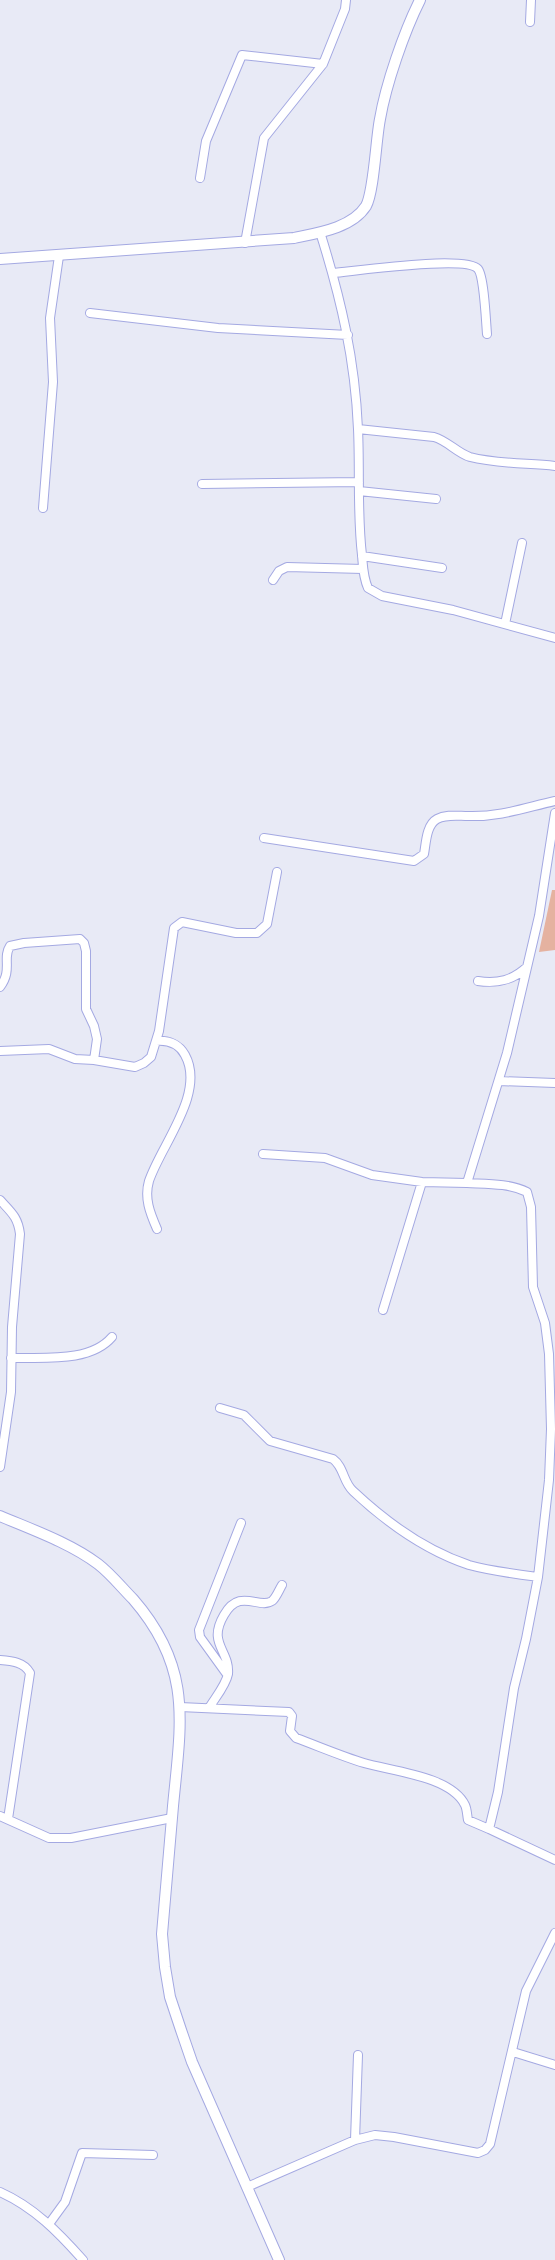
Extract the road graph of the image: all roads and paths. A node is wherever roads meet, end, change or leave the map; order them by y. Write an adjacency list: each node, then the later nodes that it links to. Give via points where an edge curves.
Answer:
1 (346, 0): 5 (street)
2 (420, 0): 7 (street, via 389,83 366,205 353,219)
3 (531, 0): 4 (street)
4 (530, 22)
5 (323, 64): 6 (street, via 242,56 206,141); 8 (street, via 264,138)
6 (200, 178)
7 (320, 232): 8 (street); 11 (street)
8 (245, 243): 9 (street)
9 (59, 256): 10 (street); 21 (street, via 50,318 53,382)
10 (0, 259)
11 (333, 273): 13 (street, via 443,262 474,266 481,275); 14 (street)
12 (90, 313): 14 (street, via 218,328)
13 (487, 334)
14 (348, 335): 15 (street)
15 (358, 429): 16 (street, via 434,437 470,457); 17 (street)
16 (555, 466)
17 (359, 482): 18 (street); 19 (street)
18 (202, 484)
19 (359, 490): 20 (street); 23 (street, via 358,532)
20 (436, 498)
21 (43, 508)
22 (522, 543): 27 (street)
23 (362, 556): 24 (street); 25 (street)
24 (442, 568)
25 (363, 569): 26 (street, via 287,567 279,571); 27 (street, via 368,588 374,593)
26 (273, 580)
27 (505, 624): 28 (street)
28 (555, 638)
29 (555, 802): 31 (street, via 496,816 436,819 428,833 424,854 414,861)
30 (555, 813): 33 (street, via 539,916)
31 (264, 838)
32 (277, 872): 36 (street, via 263,930 236,933 182,922 174,928)
33 (527, 967): 34 (street, via 511,979); 39 (street)
34 (478, 981)
35 (0, 987): 38 (street, via 8,971 10,946 80,939 86,951 86,1008 97,1039)
36 (156, 1041): 38 (street, via 151,1057 135,1067); 45 (street, via 170,1042 182,1050 187,1058 191,1085 186,1103 149,1181 146,1198)
37 (0, 1051): 38 (street, via 49,1049 75,1059)
38 (94, 1060)
39 (499, 1081): 40 (street); 43 (street)
40 (555, 1083)
41 (263, 1154): 42 (street, via 325,1158 366,1174)
42 (422, 1182): 43 (street); 46 (street)
43 (467, 1183): 51 (street, via 519,1188 530,1198 533,1287 545,1323 549,1354)
44 (0, 1200): 48 (street, via 14,1214 20,1234)
45 (157, 1229)
46 (383, 1310)
47 (112, 1337): 48 (street, via 102,1347 90,1352 63,1357)
48 (11, 1358): 50 (street, via 11,1392)
49 (220, 1408): 54 (street, via 244,1415 270,1441 333,1459 338,1463 348,1487 381,1517 440,1554 471,1565)
50 (0, 1467)
51 (552, 1480): 54 (street)
52 (0, 1516): 58 (street, via 67,1545 98,1565 127,1592 163,1641 174,1668)
53 (242, 1523): 57 (street, via 198,1630)
54 (538, 1577): 63 (street)
55 (282, 1585): 57 (street, via 273,1600 242,1600 225,1612 216,1634)
56 (0, 1660): 62 (street, via 15,1661 27,1667 30,1673)
57 (228, 1675): 59 (street)
58 (180, 1706): 59 (street); 61 (street)
59 (209, 1708): 63 (street, via 289,1712 292,1716 290,1731 296,1738 365,1763 433,1781 458,1796 468,1820)
60 (0, 1816): 62 (street)
61 (172, 1818): 62 (street, via 71,1838 49,1838); 71 (street, via 162,1934 170,1997 192,2062)
62 (8, 1820)
63 (489, 1829): 64 (street)
64 (555, 1860)
65 (555, 1933): 66 (street, via 526,1991)
66 (513, 2052): 68 (street); 69 (street, via 490,2144 485,2150 478,2153 375,2135)
67 (358, 2055): 69 (street)
68 (555, 2065)
69 (355, 2140): 71 (street)
70 (153, 2155): 73 (street, via 82,2153 65,2202)
71 (247, 2187): 75 (street)
72 (0, 2192): 73 (street)
73 (49, 2224): 74 (street)
74 (83, 2260)
75 (279, 2260)

